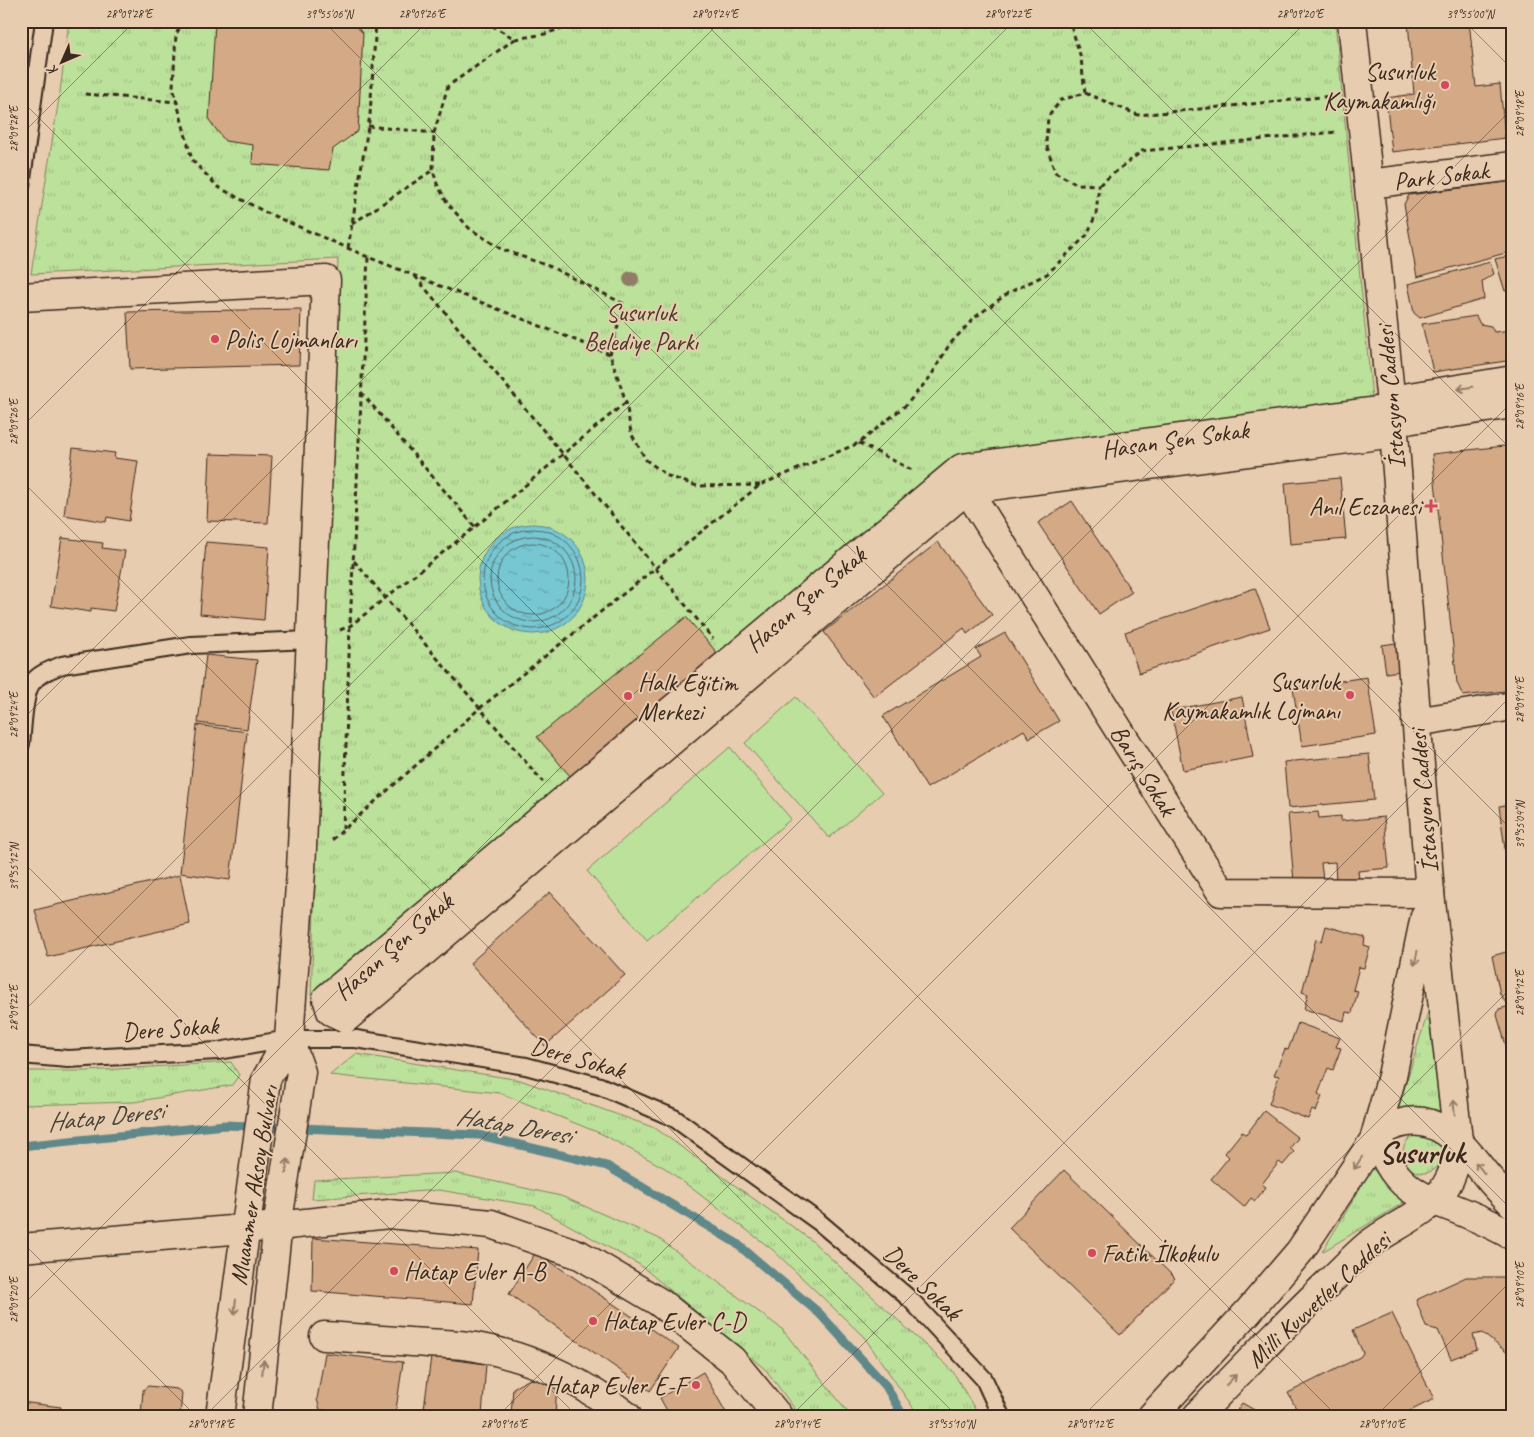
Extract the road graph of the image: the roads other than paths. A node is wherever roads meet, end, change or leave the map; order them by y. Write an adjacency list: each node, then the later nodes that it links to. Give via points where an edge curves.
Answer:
1 (44, 21): 5 (lane)
2 (1352, 21): 4 (street, İstasyon Caddesi)
3 (1513, 166): 4 (street, Park Sokak)
4 (1369, 184): 9 (street, İstasyon Caddesi)
5 (21, 186)
6 (21, 297): 11 (street, via 326,280)
7 (1513, 380): 9 (street, one-way to 9)
8 (1513, 404): 9 (street)
9 (1392, 416): 10 (street, Hasan Şen Sokak); 13 (street, İstasyon Caddesi)
10 (957, 481): 10 (street, Hasan Şen Sokak, via 346,1018 331,1011 327,998 731,661); 15 (street, Barış Sokak, via 990,525 1221,892)
11 (311, 640): 14 (lane, via 191,645 45,671 32,683); 16 (street, via 301,871)
12 (1513, 706): 13 (street)
13 (1416, 722): 15 (street, İstasyon Caddesi)
14 (21, 744)
15 (1430, 893): 18 (street, one-way to 18); 19 (street, Milli Kuvvetler Caddesi, one-way to 15)
16 (289, 1040): 17 (lane, Dere Sokak, via 218,1051 68,1059); 22 (street, Muammer Aksoy Bulvarı, via 266,1079); 23 (street, Muammer Aksoy Bulvarı, one-way to 16, via 301,1072); 31 (lane, Dere Sokak, via 356,1040 526,1066 600,1086 674,1118 819,1222 910,1300 984,1379)
17 (21, 1055)
18 (1377, 1134): 19 (street, via 1412,1121 1442,1128); 20 (street, via 1384,1157 1403,1183); 32 (street, one-way to 32, via 1300,1251)
19 (1458, 1140): 20 (street, Milli Kuvvetler Caddesi, via 1454,1170); 21 (street, one-way to 19)
20 (1434, 1200): 24 (street); 33 (street, Milli Kuvvetler Caddesi, one-way to 20, via 1285,1323 1368,1246)
21 (1513, 1204)
22 (247, 1218): 23 (street); 25 (street); 27 (street, Muammer Aksoy Bulvarı, one-way to 27)
23 (278, 1220): 28 (street, Muammer Aksoy Bulvarı, one-way to 23); 30 (street, via 389,1214 491,1224 580,1255 660,1302 732,1360)
24 (1513, 1236)
25 (21, 1248)
26 (324, 1336): 29 (street, via 474,1346 505,1353 563,1374)
27 (220, 1416)
28 (258, 1416)
29 (627, 1416)
30 (778, 1416)
31 (1001, 1416)
32 (1152, 1416)
33 (1197, 1416)

